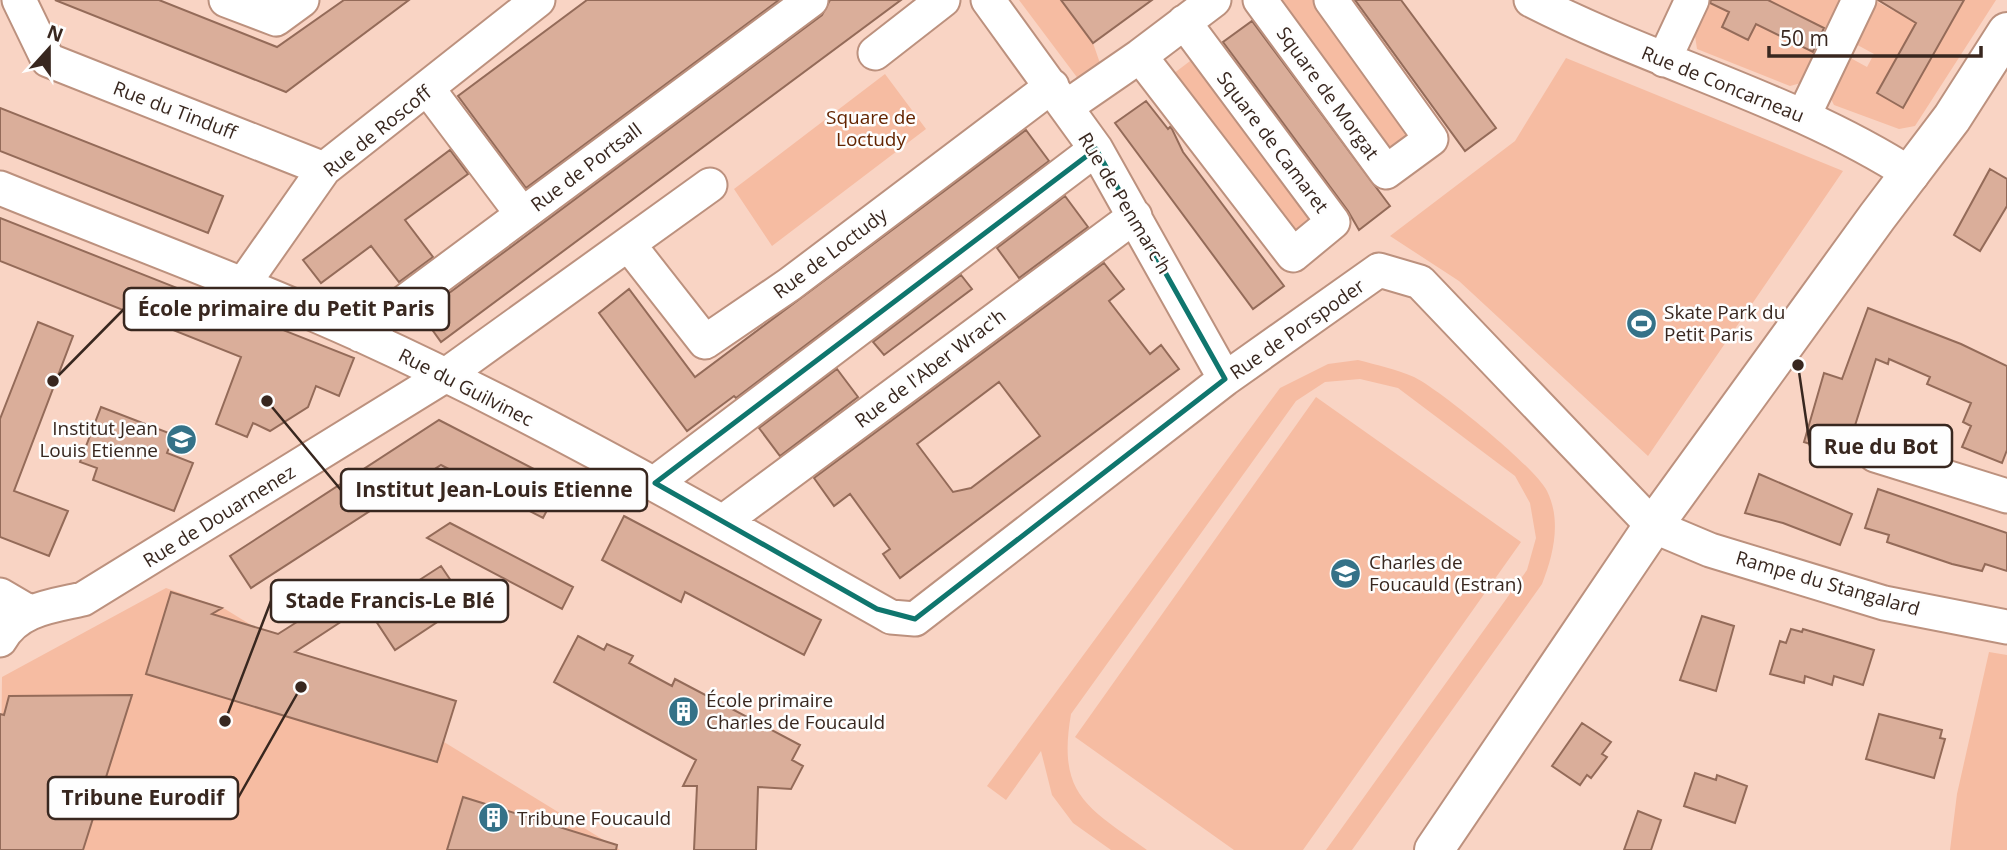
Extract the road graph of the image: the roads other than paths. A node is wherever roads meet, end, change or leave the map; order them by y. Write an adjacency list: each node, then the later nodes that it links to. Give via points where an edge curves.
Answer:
1 (19, 0): 23 (street, Rue du Tinduff, via 48,60)
2 (226, 0): 3 (street, via 276,19)
3 (302, 0)
4 (811, 0): 27 (street, Rue de Portsall)
5 (943, 0): 16 (street)
6 (988, 0): 20 (street, Rue de Penmarc'h)
7 (1214, 0): 14 (street, Rue de Loctudy)
8 (1260, 0): 9 (street, Square de Morgat, via 1386,172 1431,139)
9 (1331, 0)
10 (1531, 0): 18 (street, Rue de Concarneau)
11 (1692, 0): 18 (street)
12 (1859, 0): 21 (street)
13 (529, 2): 19 (street, Rue de Roscoff)
14 (1184, 22): 17 (street, Rue de Loctudy); 17 (street, Square de Camaret, via 1333,222 1293,255)
15 (2007, 32): 24 (street)
16 (875, 53)
17 (1140, 56): 20 (street, Rue de Loctudy)
18 (1664, 60): 21 (street, Rue de Concarneau)
19 (428, 89): 23 (street, Rue de Roscoff); 27 (street)
20 (1059, 97): 22 (street, Rue de Penmarc'h); 29 (street, Rue de Loctudy, via 705,342)
21 (1804, 115): 24 (street, Rue de Concarneau)
22 (1096, 149): 28 (street, Rue de Penmarc'h); 35 (street)
23 (324, 169): 30 (street, Rue de Roscoff)
24 (1912, 175): 38 (street)
25 (710, 185): 29 (street, Rue de Douarnenez)
26 (0, 188): 30 (street, Rue du Guilvinec)
27 (522, 214): 31 (street, Rue de Portsall)
28 (1135, 216): 33 (street, Rue de Penmarc'h); 37 (street, Rue de l'Aber Wrac'h)
29 (629, 245): 32 (street, Rue de Douarnenez)
30 (242, 286): 31 (street, Rue du Guilvinec)
31 (360, 335): 32 (street, Rue du Guilvinec)
32 (446, 375): 35 (street, Rue du Guilvinec); 40 (street, Rue de Douarnenez, via 83,599)
33 (1225, 379): 38 (street, Rue de Porspoder, via 1380,270 1420,282); 41 (street, Rue de Porspoder)
34 (1875, 455): 36 (street)
35 (655, 483): 37 (street, Rue du Guilvinec)
36 (2007, 496)
37 (724, 521): 41 (street, Rue du Guilvinec, via 891,617)
38 (1653, 526): 42 (street, Rampe du Stangalard, via 1710,550 1884,603); 44 (street)
39 (0, 595): 40 (street)
40 (29, 612): 43 (street, via 5,630)
41 (915, 620)
42 (2007, 627)
43 (0, 640)
44 (1434, 850)

